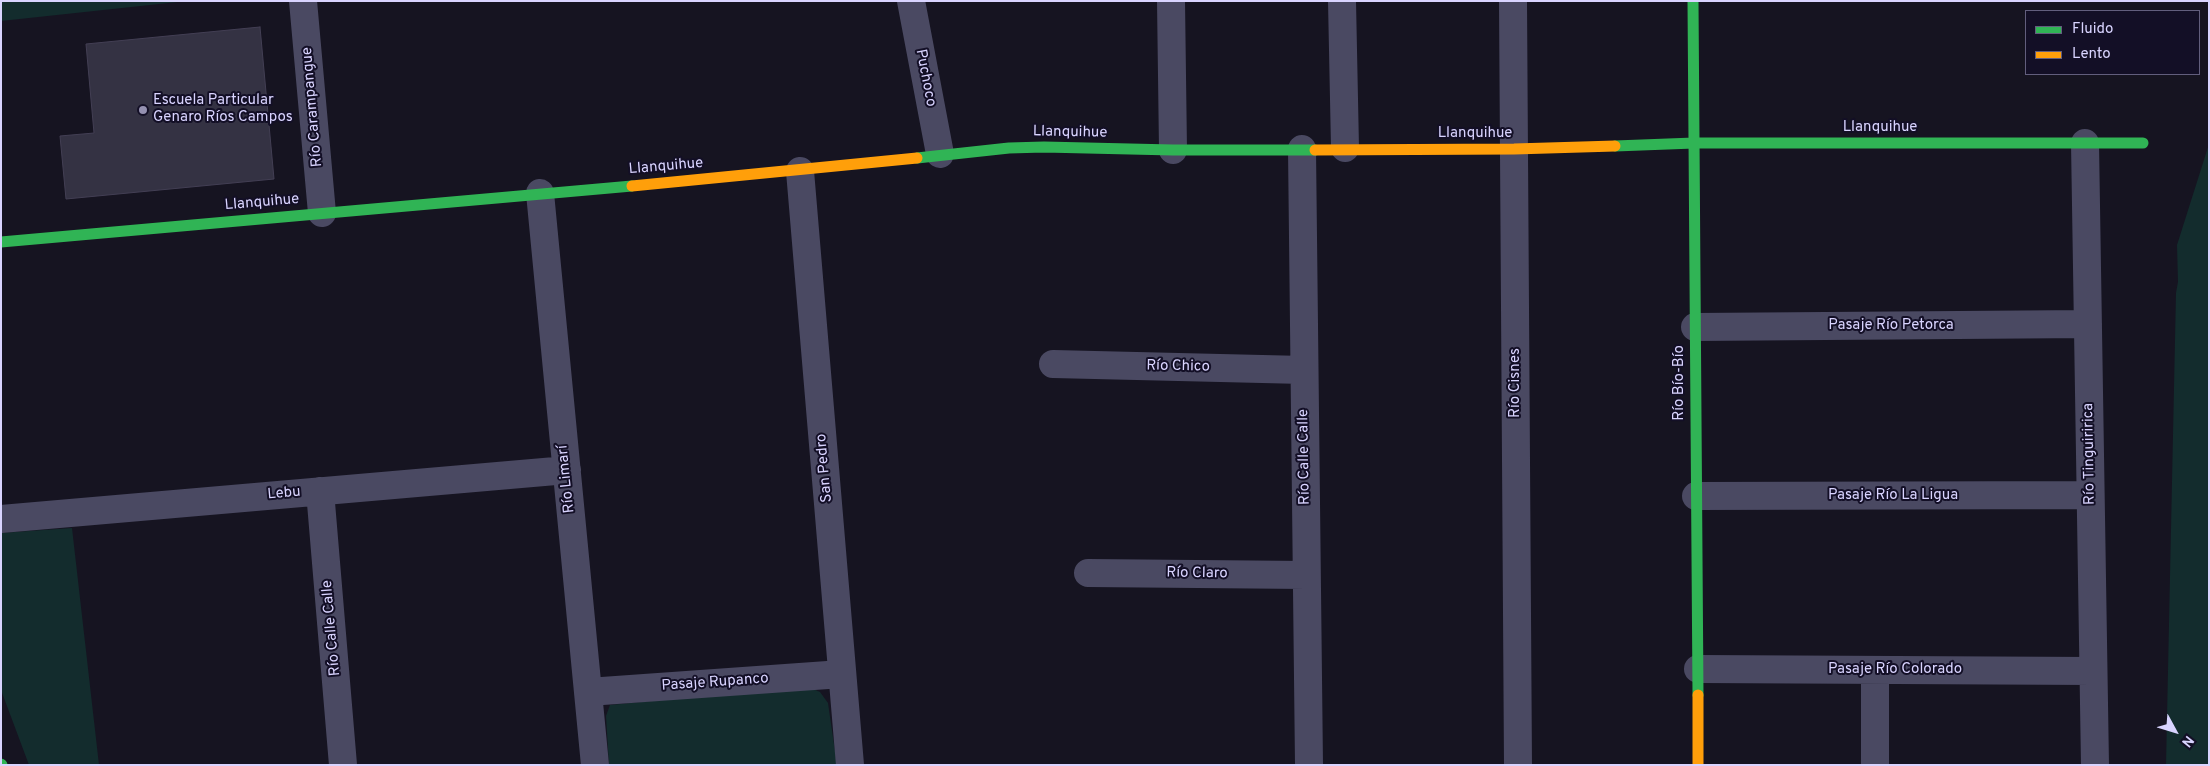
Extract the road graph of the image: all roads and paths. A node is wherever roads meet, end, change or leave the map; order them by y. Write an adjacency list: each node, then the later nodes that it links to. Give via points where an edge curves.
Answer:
1 (303, 1): 17 (street, Río Carampangue)
2 (911, 1): 14 (street, Puchoco)
3 (1171, 1): 13 (street)
4 (1342, 1): 10 (street)
5 (1513, 1): 12 (street, Río Cisnes)
6 (1693, 1): 7 (street, Río Bío-Bío)
7 (1694, 143): 8 (street, Llanquihue); 12 (street, Llanquihue); 20 (street, Río Bío-Bío)
8 (2085, 143): 9 (street, Llanquihue); 19 (street, Río Tinguiririca)
9 (2143, 143)
10 (1345, 148): 11 (street, Llanquihue); 12 (street, Llanquihue)
11 (1302, 149): 13 (street, Llanquihue); 22 (street, Río Calle Calle)
12 (1514, 149): 39 (street, Río Cisnes)
13 (1173, 150): 14 (street, Llanquihue, via 1044,147)
14 (940, 154): 15 (street, Llanquihue)
15 (800, 171): 16 (street, Llanquihue); 33 (street, San Pedro)
16 (540, 193): 17 (street, Llanquihue); 23 (street, Río Limarí)
17 (322, 213): 18 (street, Llanquihue)
18 (1, 242)
19 (2088, 324): 20 (street, Pasaje Río Petorca); 25 (street, Río Tinguiririca)
20 (1695, 327): 26 (street, Río Bío-Bío)
21 (1053, 364): 22 (street, Río Chico)
22 (1304, 370): 29 (street, Río Calle Calle)
23 (567, 470): 24 (street, Lebu); 34 (street, Río Limarí)
24 (320, 491): 27 (street, Lebu); 35 (street, Río Calle Calle)
25 (2090, 495): 26 (street, Pasaje Río La Ligua); 32 (street, Río Tinguiririca)
26 (1696, 496): 30 (street, Río Bío-Bío)
27 (1, 519)
28 (1088, 573): 29 (street, Río Claro)
29 (1306, 576): 38 (street, Río Calle Calle)
30 (1698, 668): 31 (street, Pasaje Río Colorado); 40 (street, Río Bío-Bío)
31 (1875, 670): 32 (street, Pasaje Río Colorado); 41 (street)
32 (2093, 671): 42 (street, Río Tinguiririca)
33 (842, 674): 34 (street, Pasaje Rupanco); 37 (street, San Pedro)
34 (588, 692): 36 (street, Río Limarí)
35 (343, 765)
36 (595, 765)
37 (850, 765)
38 (1308, 765)
39 (1518, 765)
40 (1698, 765)
41 (1875, 765)
42 (2095, 765)

